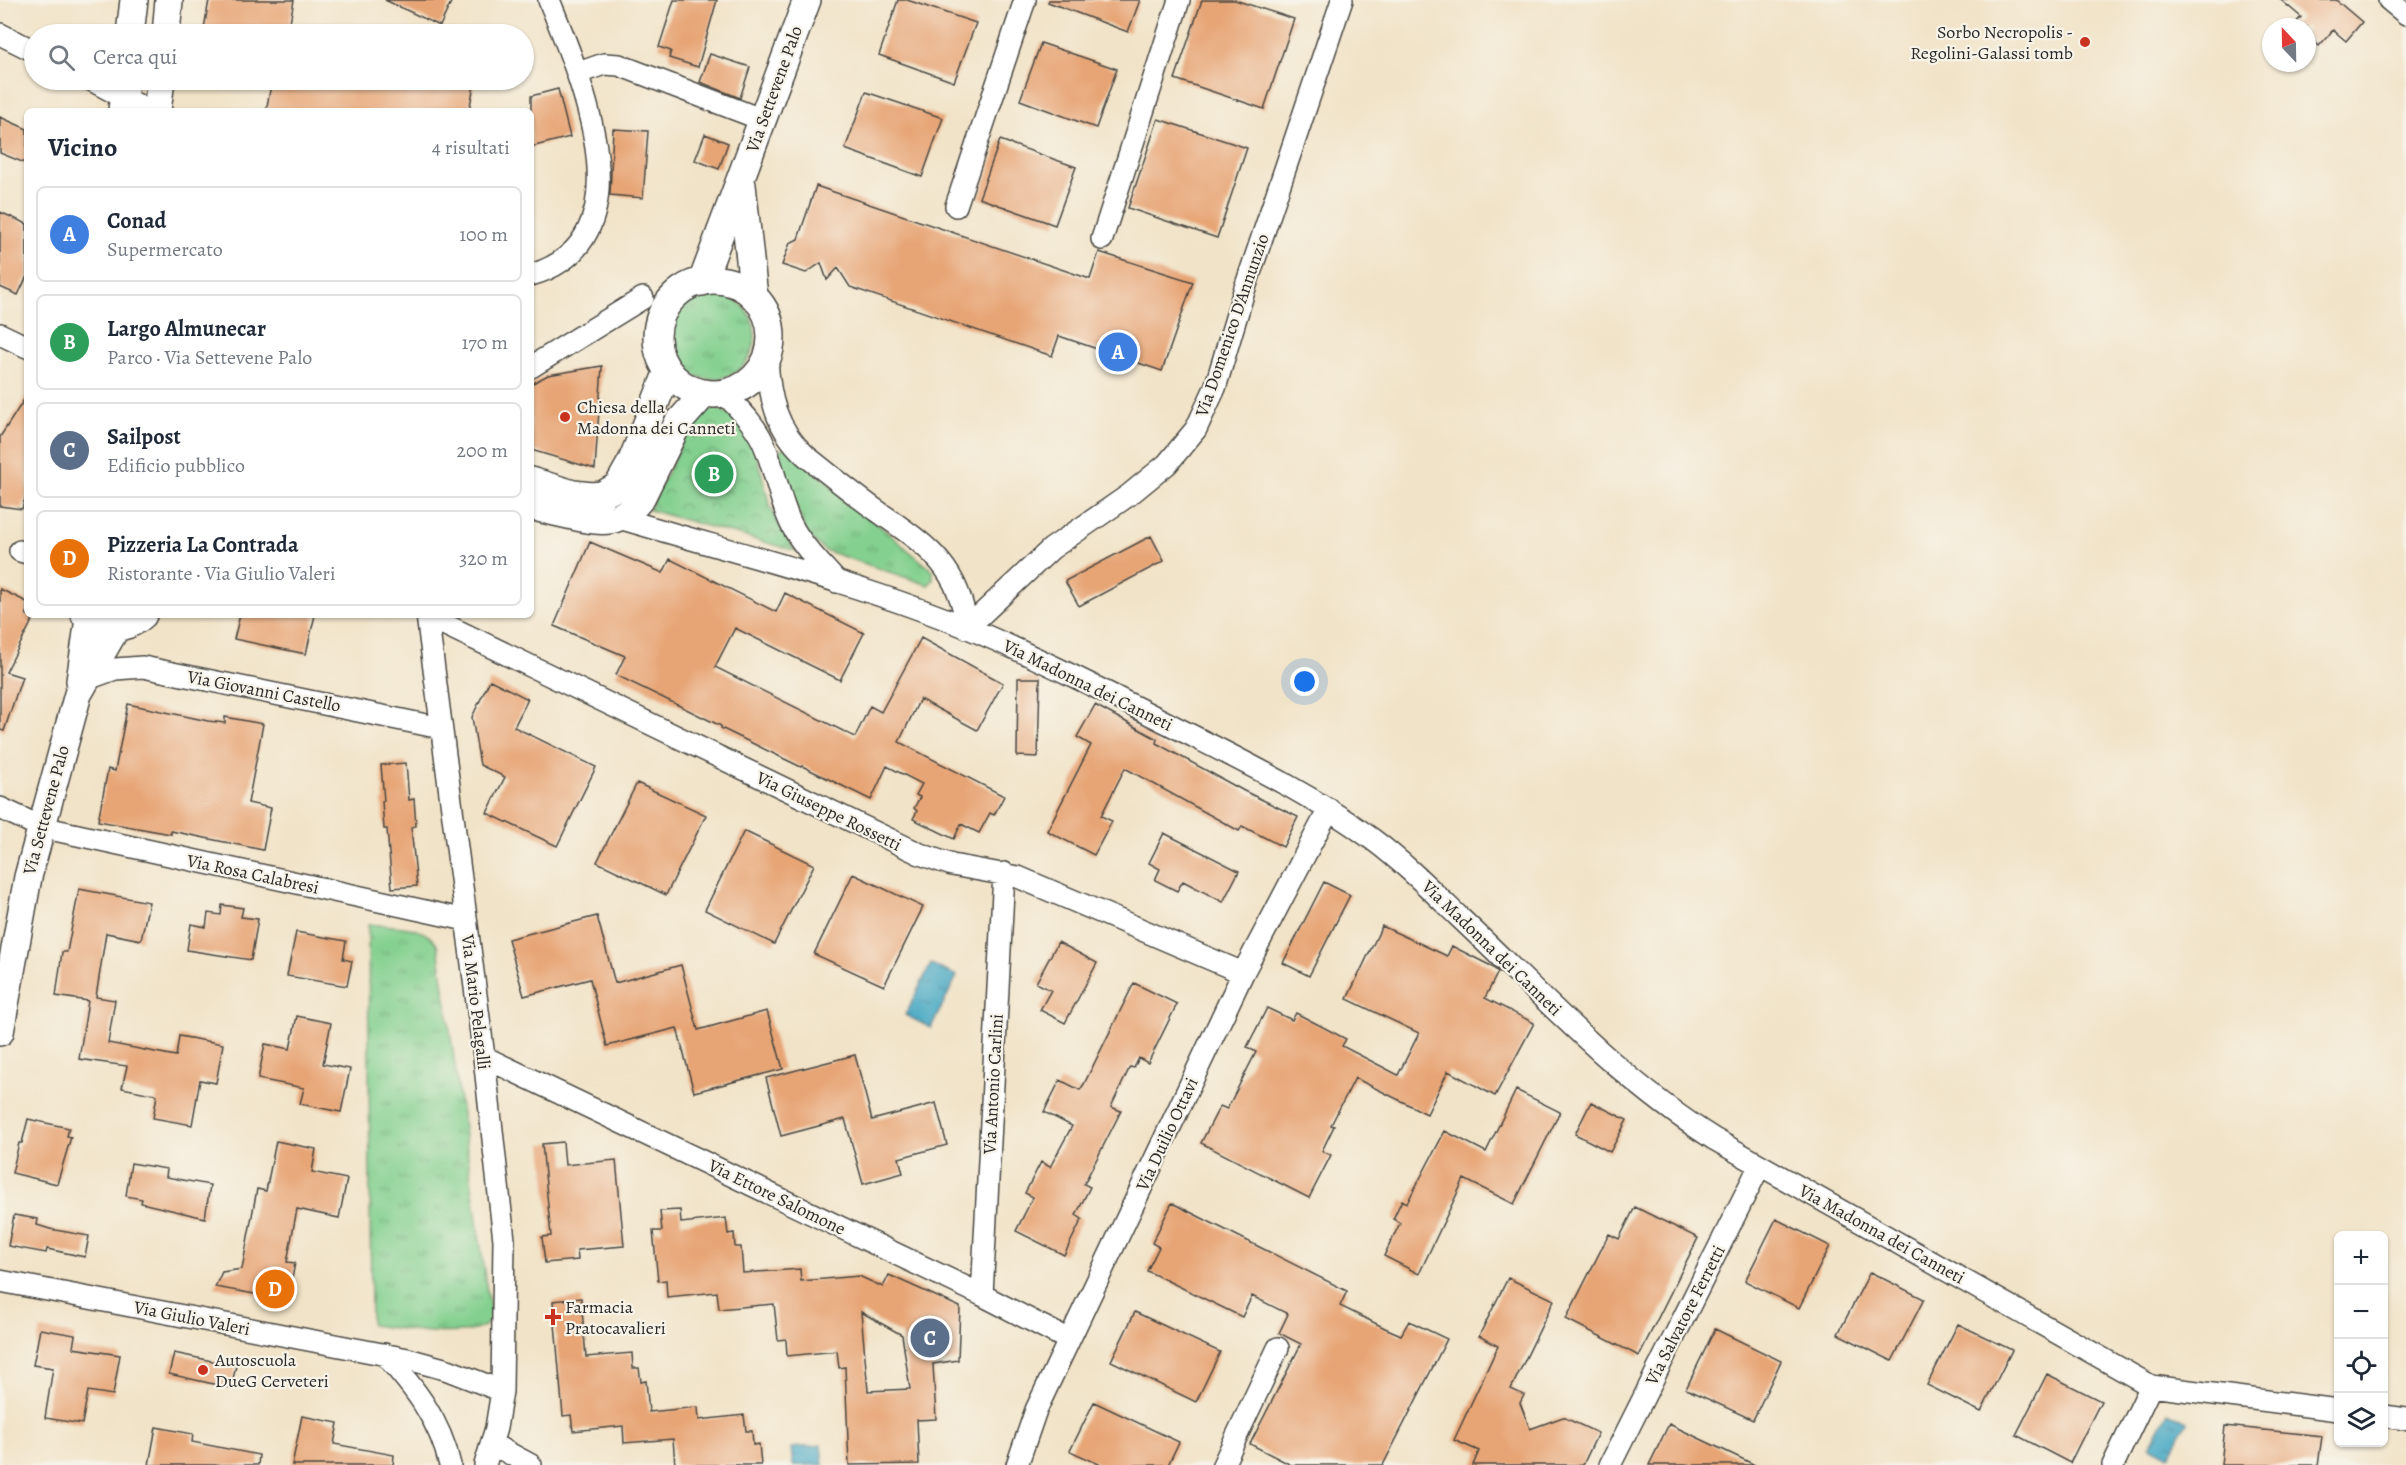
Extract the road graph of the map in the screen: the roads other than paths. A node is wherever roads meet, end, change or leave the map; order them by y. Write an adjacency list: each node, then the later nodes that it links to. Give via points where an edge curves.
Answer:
1 (134, 0): 10 (street)
2 (169, 0): 11 (street)
3 (549, 0): 14 (street)
4 (807, 0): 19 (street, Via Settevene Palo)
5 (1025, 0): 21 (street)
6 (1179, 0): 22 (street)
7 (1342, 0): 43 (street, Via Domenico D'Annunzio, via 1215,388 1196,429 1154,475 1052,549)
8 (2389, 0): 9 (street)
9 (2406, 14)
10 (131, 24)
11 (167, 24)
12 (0, 34): 13 (street)
13 (24, 46)
14 (578, 73): 19 (street, via 604,64 619,65); 23 (street, via 597,149 595,206 585,235 573,250 561,262)
15 (160, 90): 18 (street)
16 (123, 95): 17 (street)
17 (144, 108)
18 (157, 108)
19 (763, 120): 20 (street, Via Settevene Palo)
20 (741, 178): 24 (street, Via Settevene Palo); 25 (street, Via Settevene Palo)
21 (956, 206)
22 (1102, 239)
23 (534, 273)
24 (702, 282): 25 (street, via 738,285); 31 (street, via 676,296 663,313 657,339)
25 (754, 297): 29 (street, via 769,322)
26 (643, 298): 30 (street)
27 (0, 334): 28 (street)
28 (24, 346)
29 (767, 358): 32 (street, via 749,382); 43 (street, via 771,400 790,440 929,549 957,585)
30 (534, 365)
31 (668, 371): 32 (street, via 683,384); 33 (street, via 631,464 618,486 592,496)
32 (715, 393): 35 (street, via 675,428 641,498); 36 (street, via 744,414 761,440 793,527)
33 (534, 482)
34 (534, 507): 35 (street, via 596,521)
35 (619, 518): 36 (street, Via Madonna dei Canneti)
36 (837, 582): 43 (street, Via Madonna dei Canneti)
37 (87, 618): 44 (street)
38 (89, 618): 42 (street)
39 (139, 618): 42 (street)
40 (427, 618): 45 (street, Via Mario Pelagalli)
41 (431, 618): 49 (street, Via Giuseppe Rossetti, via 920,854 952,865)
42 (116, 628): 44 (street, Via Settevene Palo)
43 (968, 628): 47 (street, Via Madonna dei Canneti, via 1269,774)
44 (82, 686): 45 (street, Via Giovanni Castello, via 115,669 143,667); 48 (street, Via Settevene Palo)
45 (441, 728): 52 (street, Via Mario Pelagalli)
46 (0, 808): 48 (street, Via Rosa Calabresi)
47 (1329, 809): 53 (street, Via Duilio Ottavi); 56 (street, Via Madonna dei Canneti, via 1397,860 1640,1087 1694,1127)
48 (41, 827): 50 (street, Via Settevene Palo); 52 (street, Via Rosa Calabresi)
49 (1004, 873): 53 (street, Via Giuseppe Rossetti); 58 (street, Via Antonio Carlini)
50 (28, 877): 51 (street); 54 (street, Via Settevene Palo)
51 (0, 907)
52 (466, 920): 55 (street, Via Mario Pelagalli)
53 (1243, 973): 59 (street, Via Duilio Ottavi)
54 (0, 1032)
55 (484, 1057): 58 (street, Via Ettore Salomone); 63 (street, Via Mario Pelagalli, via 504,1240)
56 (1760, 1165): 62 (street, Via Madonna dei Canneti); 73 (street, Via Salvatore Ferretti)
57 (0, 1281): 61 (street, Via Giulio Valeri)
58 (982, 1295): 59 (street, Via Ettore Salomone)
59 (1069, 1340): 71 (street, Via Duilio Ottavi, via 1029,1425)
60 (1278, 1348): 72 (street)
61 (384, 1354): 63 (street, Via Giulio Valeri, via 436,1366); 68 (street, via 422,1399 437,1426)
62 (2151, 1386): 64 (street, Via Madonna dei Canneti); 74 (street)
63 (502, 1391): 67 (street, Via Mario Pelagalli)
64 (2334, 1409)
65 (2388, 1417): 66 (street)
66 (2406, 1419)
67 (492, 1444): 69 (street, Via Mario Pelagalli); 70 (street)
68 (450, 1465)
69 (485, 1465)
70 (531, 1465)
71 (1017, 1465)
72 (1222, 1465)
73 (1610, 1465)
74 (2113, 1465)

